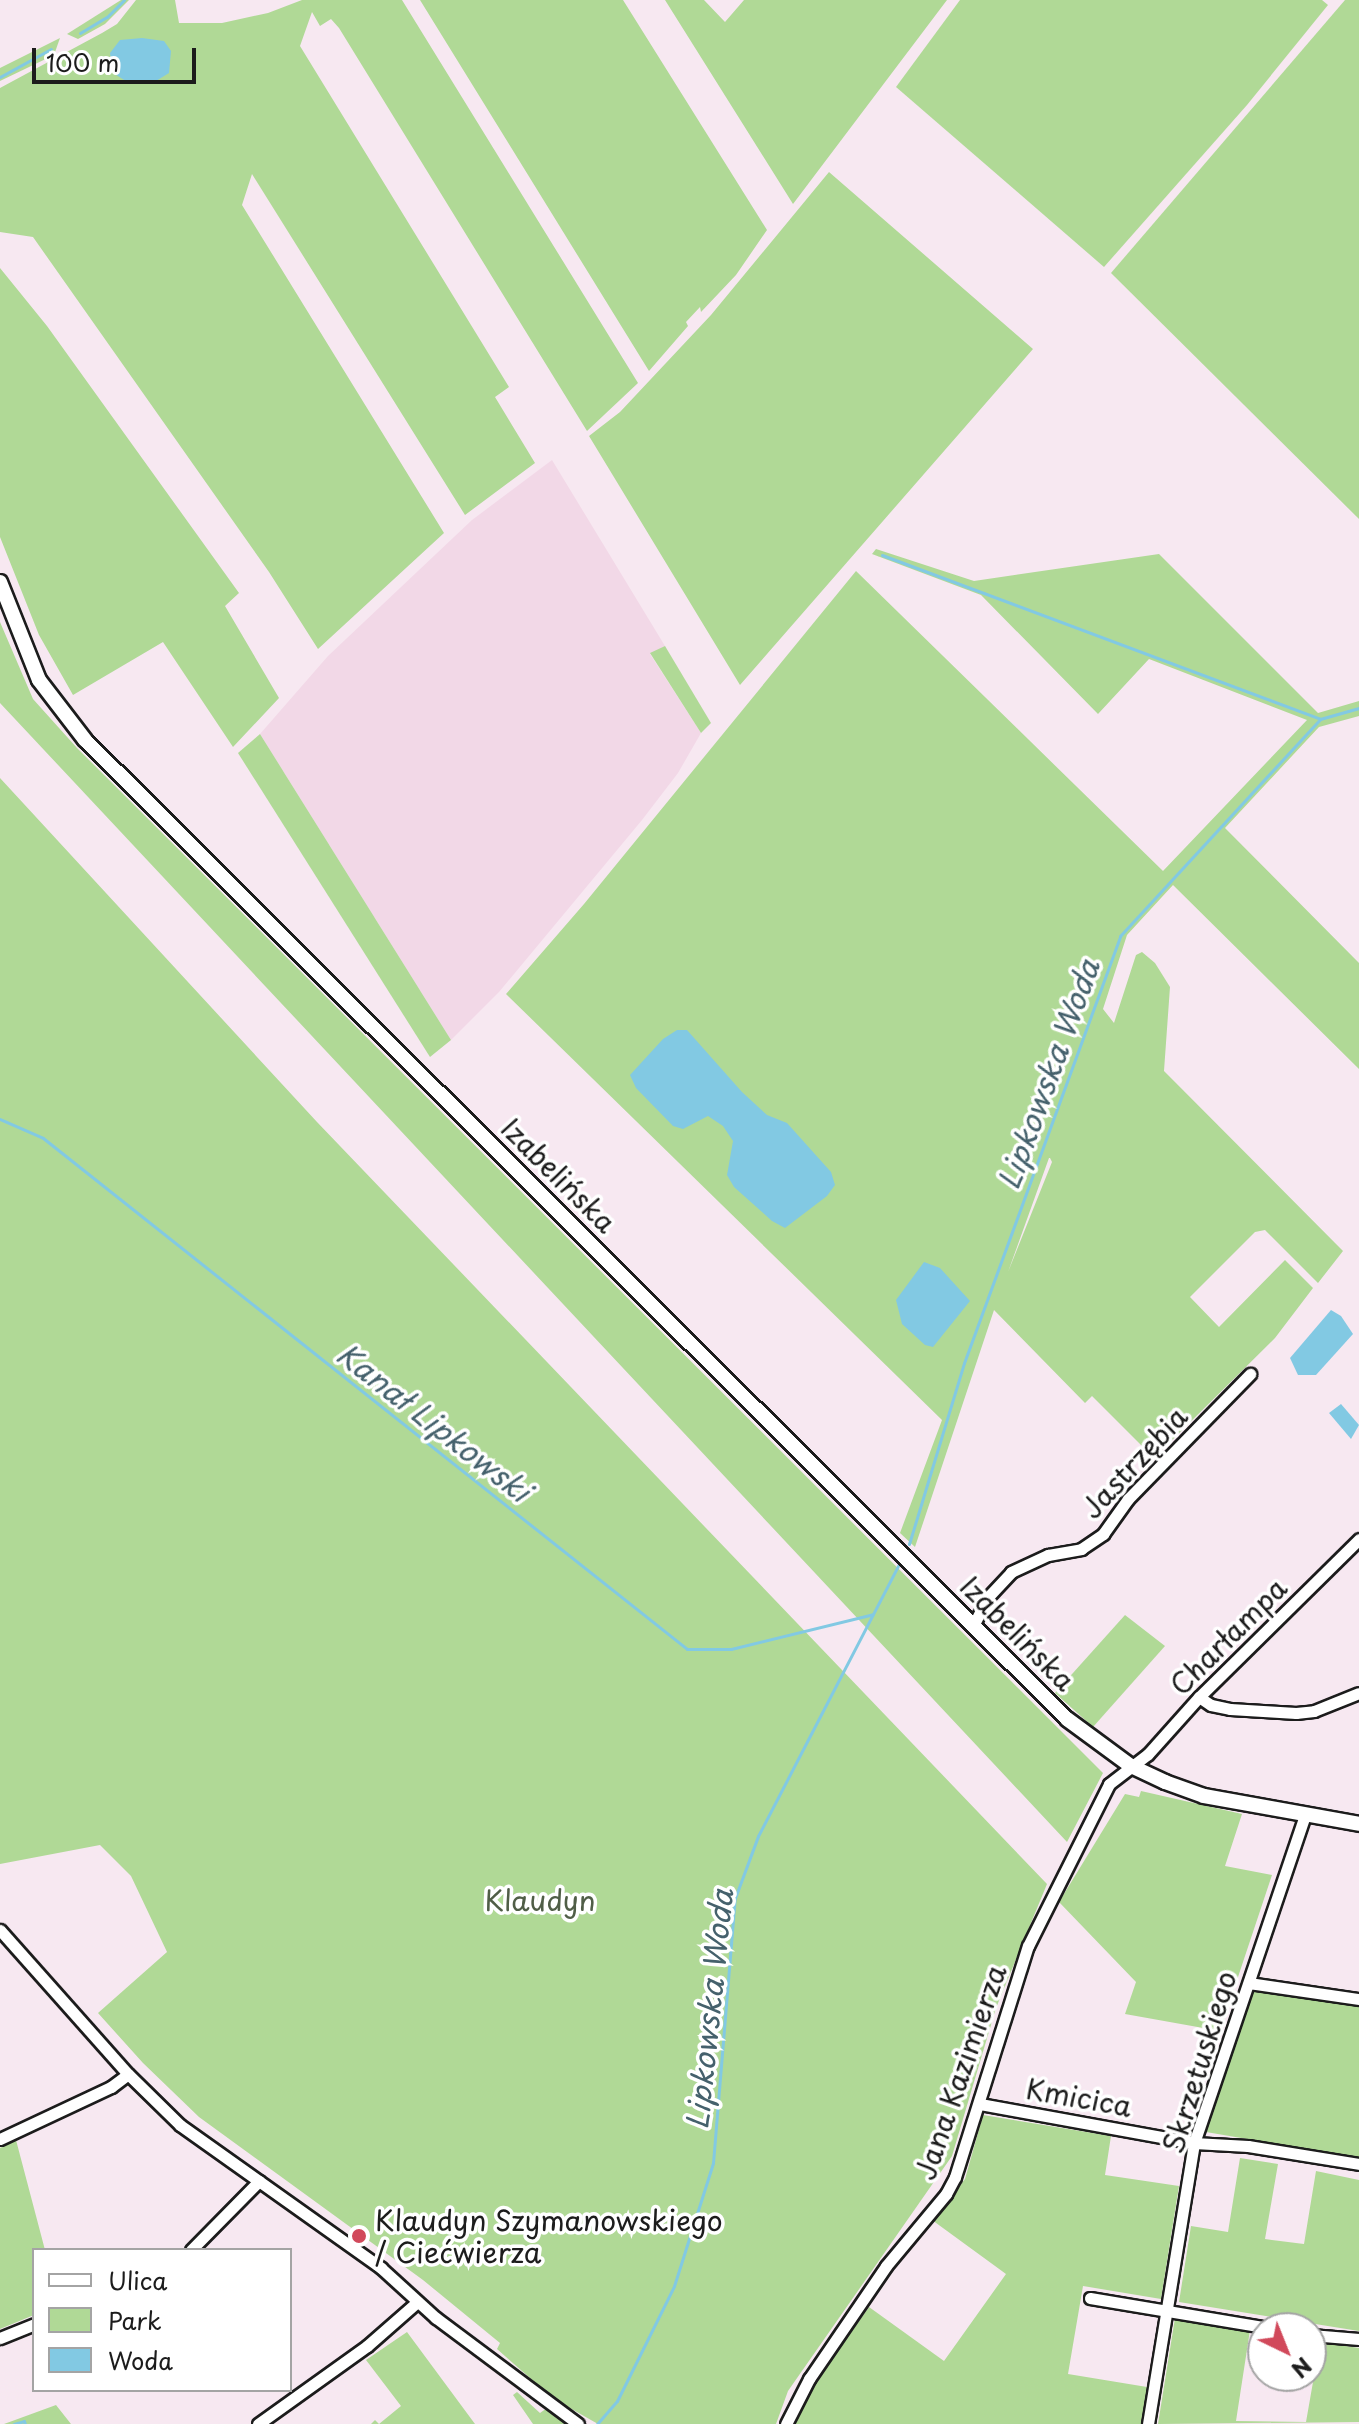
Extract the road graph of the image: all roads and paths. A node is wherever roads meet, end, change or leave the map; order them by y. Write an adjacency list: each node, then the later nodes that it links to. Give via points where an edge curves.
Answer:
1 (0, 582): 4 (street, Izabelińska, via 39,680 85,740)
2 (1250, 1374): 4 (street, Jastrzębia, via 1128,1499 1103,1534 1081,1549 1048,1555 1011,1572 988,1597)
3 (1359, 1539): 6 (street, Charłampa)
4 (974, 1624): 7 (street, Izabelińska, via 1067,1719)
5 (1359, 1693): 6 (street, via 1296,1713 1230,1709)
6 (1199, 1697): 7 (street, Charłampa)
7 (1131, 1766): 8 (street, Izabelińska, via 1204,1796); 14 (street, Jana Kazimierza, via 1109,1784 1040,1916)
8 (1305, 1816): 9 (street, Izabelińska); 11 (street, Skrzetuskiego)
9 (1359, 1824)
10 (0, 1930): 13 (street)
11 (1249, 1983): 12 (street); 16 (street, Skrzetuskiego)
12 (1359, 1999)
13 (128, 2074): 15 (street); 18 (street, via 180,2125)
14 (980, 2104): 16 (street, Kmicica); 30 (street, Jana Kazimierza, via 946,2194 886,2266 809,2379)
15 (0, 2139)
16 (1194, 2143): 17 (street, Kmicica); 22 (street, Skrzetuskiego)
17 (1359, 2164)
18 (259, 2181): 19 (street); 21 (street, via 381,2268)
19 (193, 2248)
20 (1090, 2298): 22 (street)
21 (417, 2302): 28 (street, via 367,2346); 29 (street)
22 (1167, 2310): 23 (street); 31 (street, Skrzetuskiego)
23 (1247, 2324)
24 (32, 2325): 26 (street)
25 (1327, 2336): 27 (street)
26 (0, 2338)
27 (1359, 2339)
28 (258, 2424)
29 (578, 2424)
30 (786, 2424)
31 (1148, 2424)

